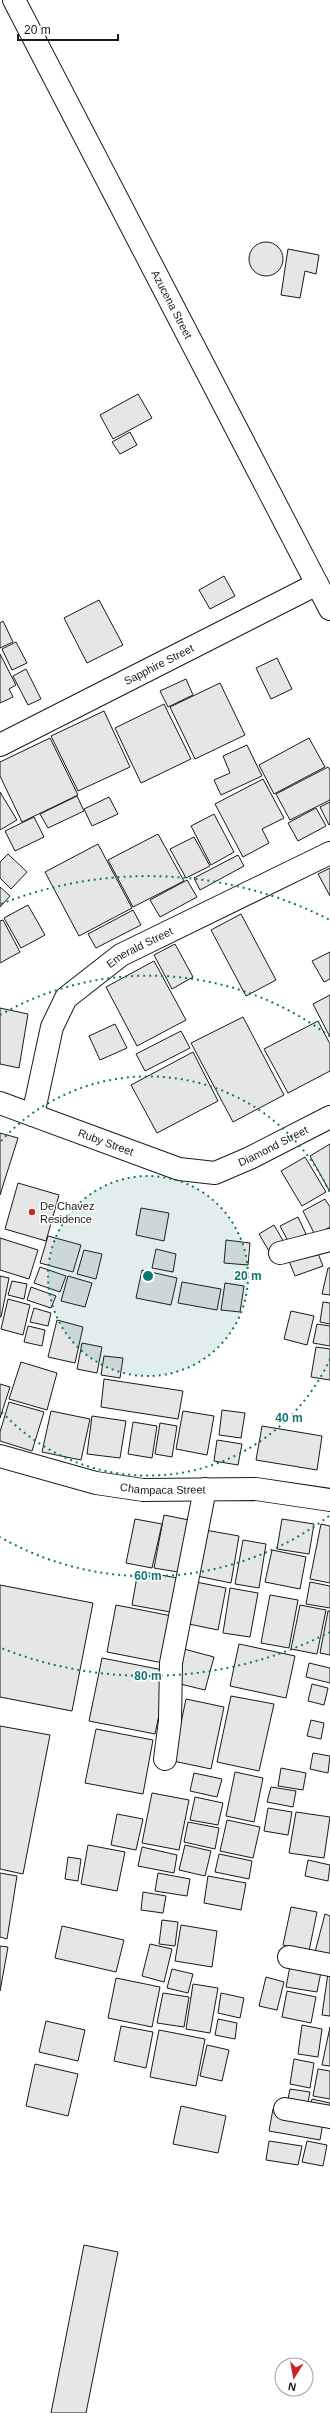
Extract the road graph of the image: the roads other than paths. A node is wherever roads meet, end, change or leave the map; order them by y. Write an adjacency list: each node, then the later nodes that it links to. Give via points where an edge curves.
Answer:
1 (14, 0): 2 (street, Azucena Street)
2 (317, 584): 3 (street, Azucena Street); 4 (street, Sapphire Street)
3 (330, 609)
4 (0, 745)
5 (330, 853): 7 (street, Emerald Street, via 121,955 66,998 52,1027)
6 (0, 1103): 7 (street, Ruby Street)
7 (33, 1115): 9 (street, Ruby Street, via 179,1169)
8 (330, 1117): 9 (street, Diamond Street)
9 (215, 1173)
10 (330, 1240): 11 (street)
11 (280, 1254)
12 (0, 1456): 13 (street, Champaca Street, via 96,1483 142,1490)
13 (205, 1489): 14 (street, Champaca Street, via 256,1489); 15 (street, via 171,1663 170,1721)
14 (330, 1500)
15 (165, 1759)
16 (288, 1957): 17 (street)
17 (330, 1965)
18 (285, 2109): 19 (street)
19 (330, 2117)

